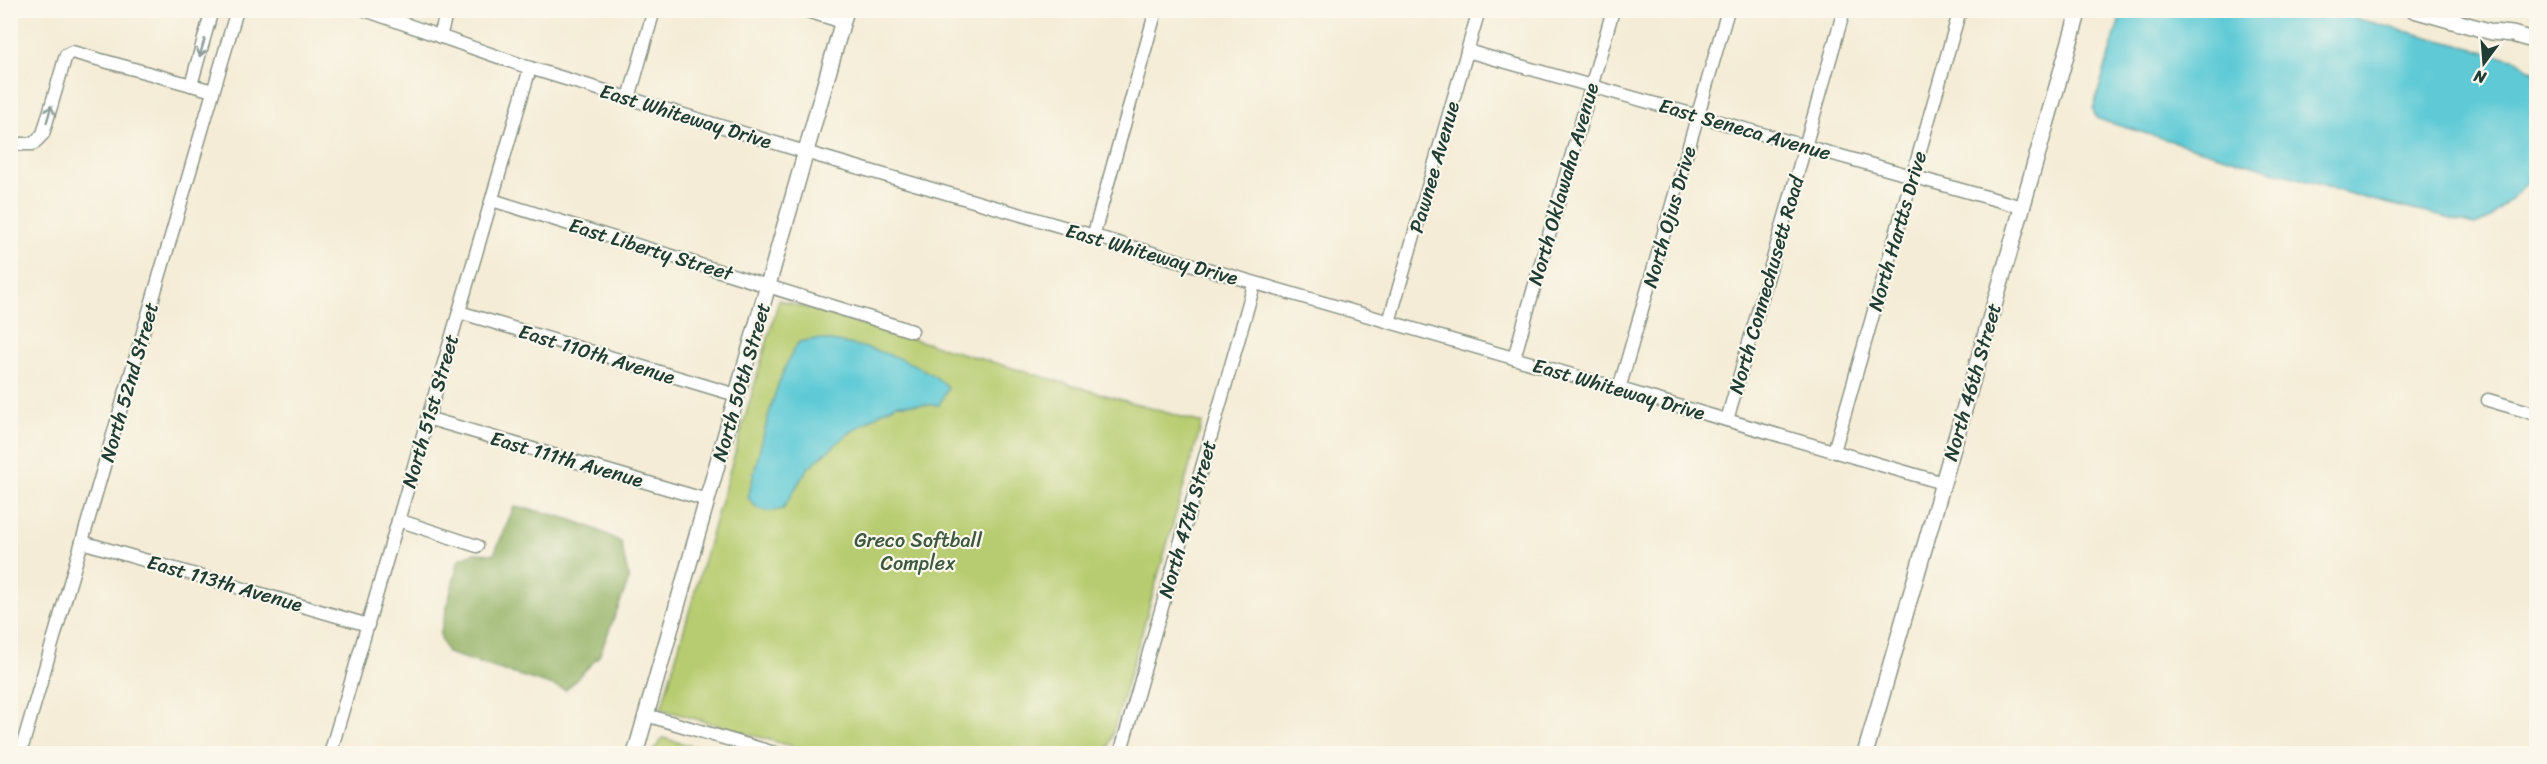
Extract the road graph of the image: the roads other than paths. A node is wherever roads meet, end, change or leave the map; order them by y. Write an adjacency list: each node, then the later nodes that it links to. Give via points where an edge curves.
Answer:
1 (212, 10): 22 (street, one-way to 22)
2 (237, 10): 24 (street, North 52nd Street)
3 (364, 10): 18 (street, East Whiteway Drive)
4 (447, 10): 18 (street)
5 (654, 10): 25 (street)
6 (804, 10): 16 (street)
7 (1156, 10): 33 (street)
8 (1479, 10): 20 (street, Pawnee Avenue)
9 (1613, 10): 23 (street, North Oklawaha Avenue)
10 (1728, 10): 26 (street, North Ojus Drive)
11 (1844, 10): 28 (street, North Connechusett Road)
12 (1960, 10): 30 (street, North Hartts Drive)
13 (2079, 10): 32 (street, North 46th Street)
14 (2414, 10): 17 (street)
15 (2449, 10): 17 (street, via 2494,23)
16 (844, 16): 29 (street, North 50th Street)
17 (2512, 34): 19 (street)
18 (440, 37): 21 (street, East Whiteway Drive)
19 (2536, 41)
20 (1467, 51): 23 (street, East Seneca Avenue); 37 (street, Pawnee Avenue)
21 (530, 68): 25 (street, East Whiteway Drive); 31 (street, North 51st Street)
22 (191, 86): 24 (street); 27 (street, one-way to 22, via 33,144 43,134 66,55 72,52)
23 (1592, 86): 26 (street, East Seneca Avenue); 39 (street, North Oklawaha Avenue)
24 (213, 91): 50 (street, North 52nd Street)
25 (628, 98): 29 (street, East Whiteway Drive)
26 (1698, 116): 28 (street, East Seneca Avenue); 40 (street, North Ojus Drive)
27 (10, 141)
28 (1806, 146): 30 (street, East Seneca Avenue); 45 (street, North Connechusett Road)
29 (805, 152): 33 (street, East Whiteway Drive); 35 (street, North 50th Street)
30 (1913, 176): 32 (street, East Seneca Avenue); 46 (street, North Hartts Drive)
31 (492, 200): 35 (street, East Liberty Street); 36 (street, North 51st Street)
32 (2022, 207): 47 (street, North 46th Street)
33 (1093, 237): 34 (street, East Whiteway Drive)
34 (1254, 285): 37 (street, East Whiteway Drive); 58 (street, North 47th Street)
35 (769, 286): 38 (street, East Liberty Street); 41 (street, North 50th Street)
36 (459, 312): 41 (street, East 110th Avenue); 44 (street, North 51st Street)
37 (1389, 322): 39 (street, East Whiteway Drive)
38 (912, 331)
39 (1514, 358): 40 (street, East Whiteway Drive)
40 (1619, 389): 45 (street, East Whiteway Drive)
41 (736, 396): 48 (street, North 50th Street)
42 (2488, 400): 43 (street)
43 (2536, 414)
44 (428, 418): 48 (street, East 111th Avenue); 49 (street, North 51st Street)
45 (1727, 420): 46 (street, East Whiteway Drive)
46 (1834, 451): 47 (street, East Whiteway Drive)
47 (1943, 483): 59 (street, North 46th Street)
48 (707, 500): 53 (street, North 50th Street)
49 (398, 520): 51 (street); 52 (street, North 51st Street)
50 (82, 542): 52 (street, East 113th Avenue); 54 (street, North 52nd Street)
51 (477, 546)
52 (368, 624): 55 (street, North 51st Street)
53 (646, 715): 56 (street, North 50th Street); 57 (street)
54 (20, 753)
55 (330, 753)
56 (635, 753)
57 (778, 753)
58 (1120, 753)
59 (1865, 753)

